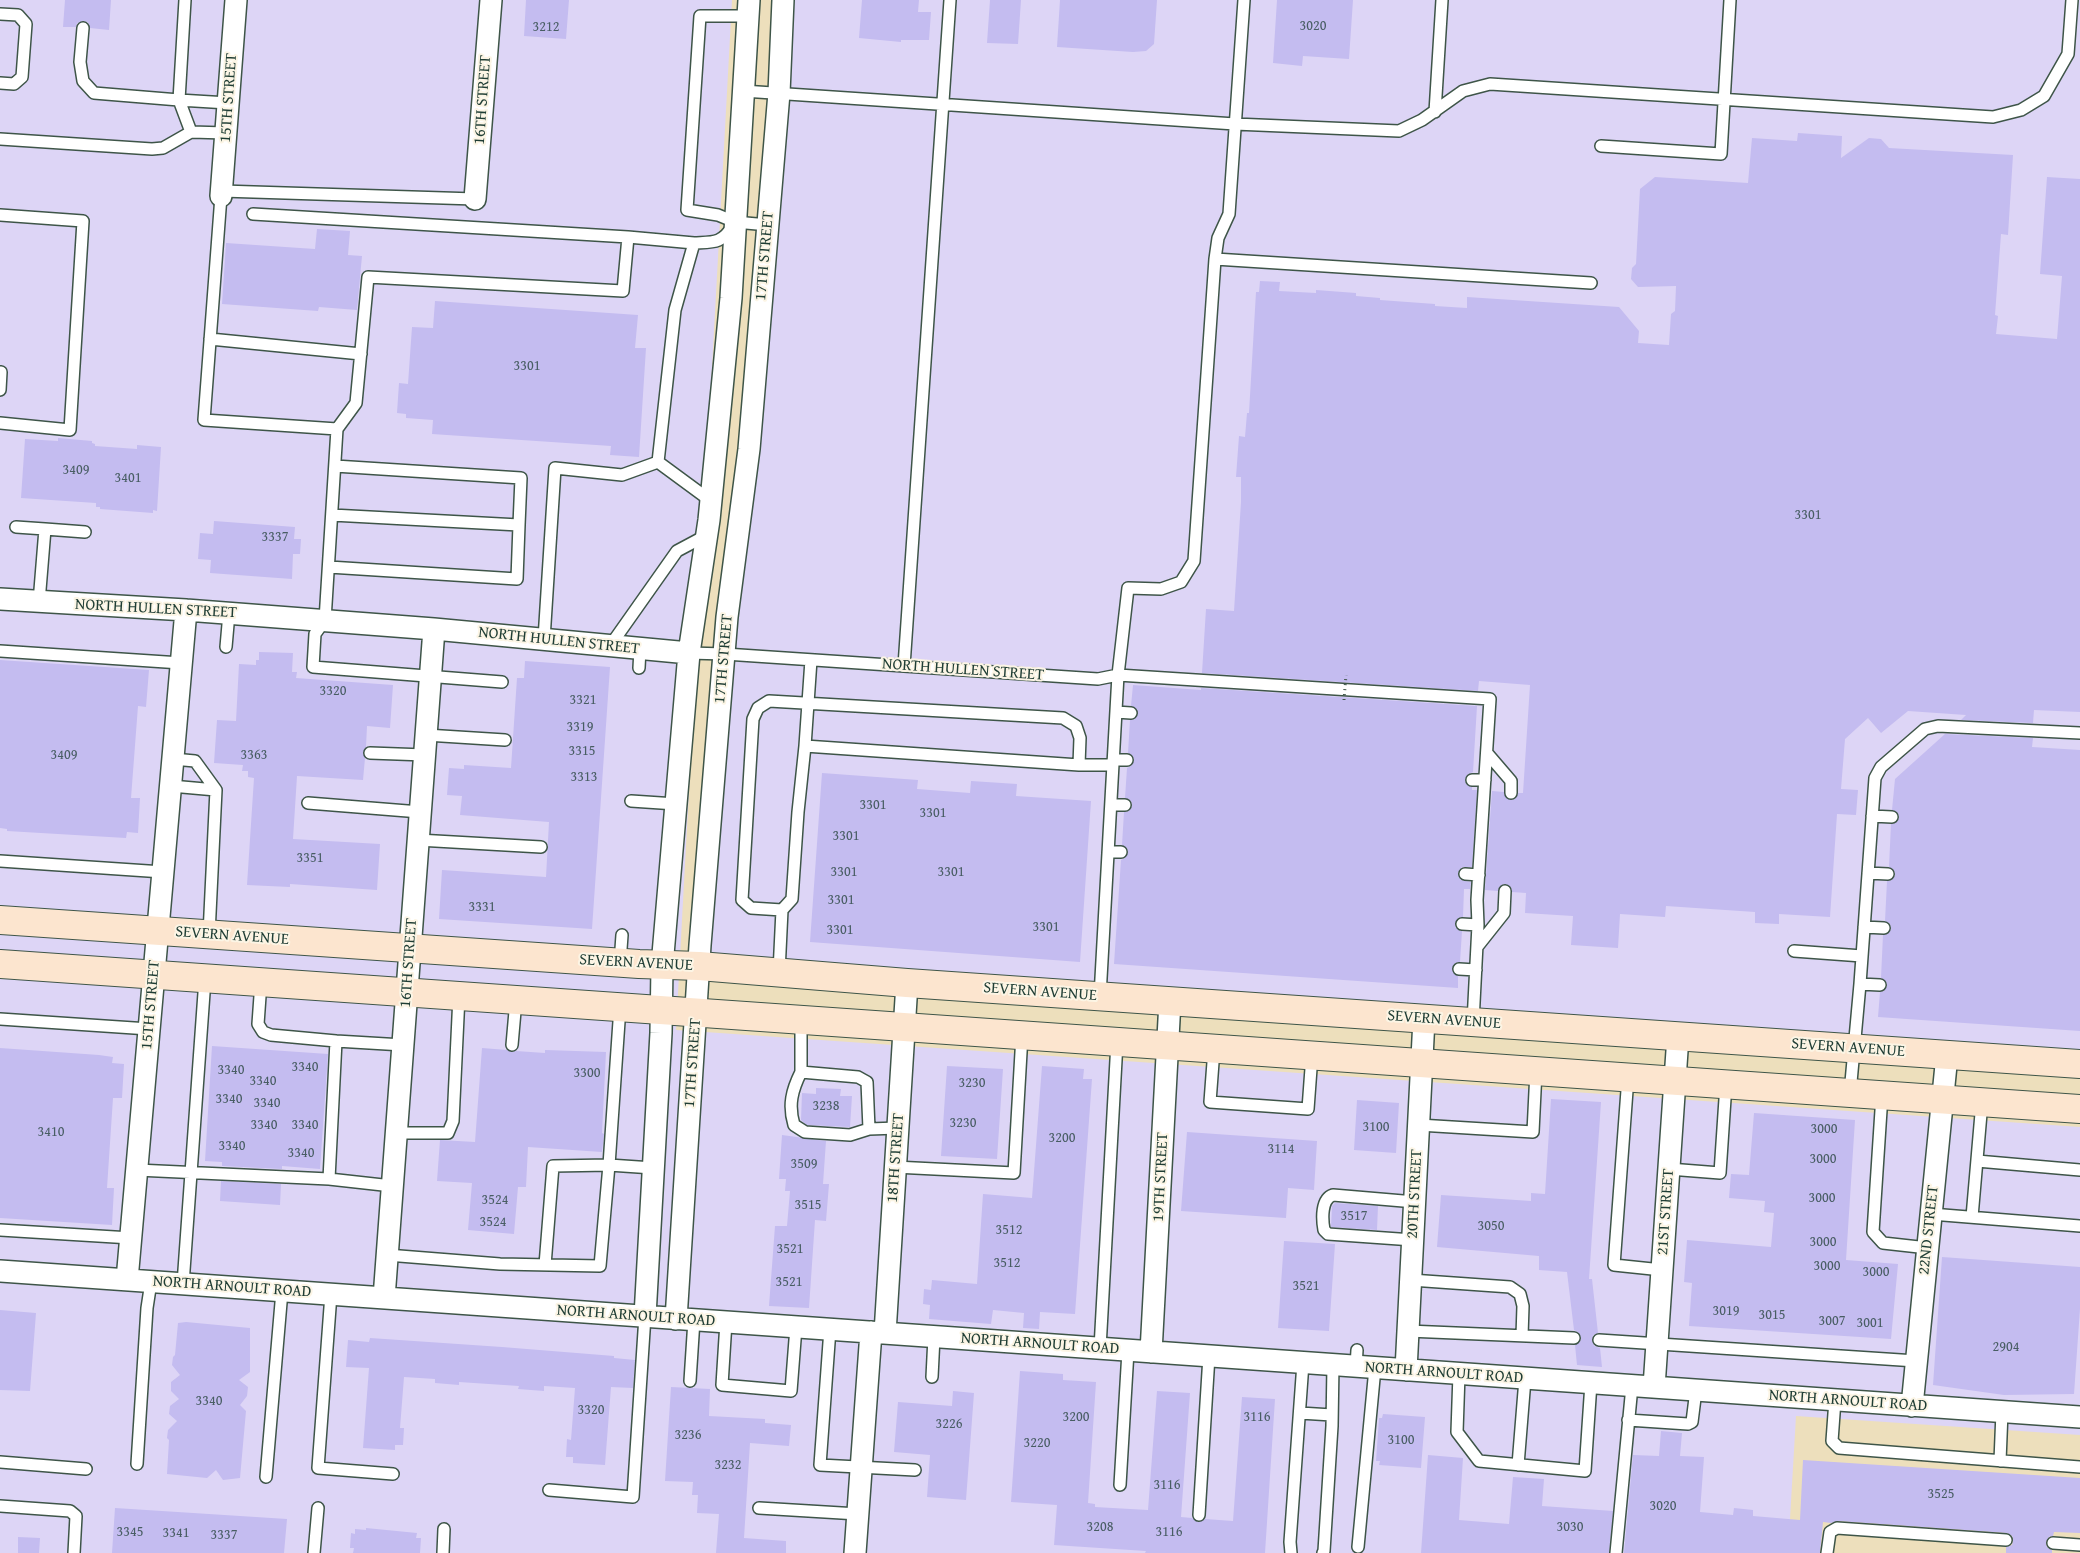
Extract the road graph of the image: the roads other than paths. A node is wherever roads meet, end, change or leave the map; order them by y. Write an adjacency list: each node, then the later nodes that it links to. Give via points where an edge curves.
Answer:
1 (185, 0): 17 (lane)
2 (236, 0): 18 (street, 15TH STREET)
3 (491, 0): 27 (street, 16TH STREET)
4 (784, 0): 15 (street, 17TH STREET)
5 (950, 0): 19 (lane)
6 (1244, 0): 21 (lane)
7 (1442, 0): 20 (lane)
8 (1730, 0): 16 (lane)
9 (2072, 0): 16 (lane, via 2068,54 2044,96 2021,110 1993,117 1976,117)
10 (748, 8): 14 (street, 17TH STREET); 30 (lane, via 700,16 687,210 718,215)
11 (0, 14): 13 (lane, via 18,15 26,24 22,77 14,84)
12 (83, 28): 17 (lane, via 80,62 83,81 94,93)
13 (0, 83)
14 (743, 91): 15 (lane); 30 (street, 17TH STREET)
15 (778, 93): 19 (lane); 31 (street, 17TH STREET)
16 (1724, 99): 20 (lane, via 1490,84 1463,91); 25 (lane, via 1721,154)
17 (178, 100): 18 (lane); 22 (lane)
18 (228, 104): 23 (street, 15TH STREET)
19 (943, 104): 21 (lane); 66 (lane)
20 (1435, 112): 21 (lane, via 1399,131)
21 (1235, 124): 34 (lane, via 1229,214 1218,238)
22 (192, 132): 23 (lane); 24 (lane, via 163,148 152,149)
23 (226, 133): 26 (street, 15TH STREET)
24 (0, 139)
25 (1602, 146)
26 (222, 194): 27 (lane); 36 (lane)
27 (475, 199)
28 (253, 214): 32 (lane)
29 (0, 215): 40 (lane, via 84,221 70,430)
30 (735, 222): 31 (lane); 33 (lane, via 724,239); 44 (street, 17TH STREET, via 731,298)
31 (768, 225): 63 (street, 17TH STREET, via 749,449)
32 (628, 237): 33 (lane); 37 (lane, via 623,291 368,277)
33 (694, 243): 42 (lane, via 675,310)
34 (1215, 258): 35 (lane); 67 (lane, via 1194,561 1180,582 1161,589 1128,588)
35 (1591, 283)
36 (210, 339): 37 (lane); 41 (lane, via 204,420)
37 (361, 354): 41 (lane, via 356,403)
38 (1, 372): 39 (lane)
39 (0, 390)
40 (0, 424)
41 (337, 429): 43 (lane)
42 (658, 462): 44 (lane); 58 (lane, via 622,475 555,468)
43 (335, 466): 45 (lane); 46 (lane, via 521,478)
44 (711, 500): 50 (street, 17TH STREET)
45 (332, 515): 46 (lane); 51 (lane)
46 (519, 526): 51 (lane, via 516,579)
47 (16, 527): 48 (lane)
48 (45, 529): 49 (lane); 53 (lane)
49 (85, 532)
50 (707, 535): 59 (lane, via 677,551); 62 (street, 17TH STREET)
51 (329, 567): 56 (lane)
52 (0, 600): 53 (street, NORTH HULLEN STREET)
53 (39, 602): 54 (street, NORTH HULLEN STREET)
54 (186, 610): 55 (street, NORTH HULLEN STREET); 65 (street, 15TH STREET)
55 (228, 613): 56 (street, NORTH HULLEN STREET); 60 (lane)
56 (325, 620): 57 (street, NORTH HULLEN STREET); 68 (lane, via 315,634 313,667)
57 (434, 629): 58 (street, NORTH HULLEN STREET); 68 (street, 16TH STREET)
58 (544, 639): 59 (street, NORTH HULLEN STREET)
59 (610, 646): 62 (street, NORTH HULLEN STREET, via 640,659)
60 (226, 647)
61 (0, 651): 65 (lane)
62 (689, 654): 63 (lane, NORTH HULLEN STREET); 92 (street, 17TH STREET)
63 (724, 654): 64 (lane, NORTH HULLEN STREET); 129 (street, 17TH STREET)
64 (811, 660): 66 (lane, NORTH HULLEN STREET); 70 (lane)
65 (181, 663): 81 (street, 15TH STREET)
66 (904, 666): 67 (lane, NORTH HULLEN STREET, via 1098,679)
67 (1118, 675): 71 (lane); 74 (lane, NORTH HULLEN STREET, via 1490,699)
68 (431, 676): 69 (lane); 77 (street, 16TH STREET)
69 (502, 682)
70 (808, 703): 78 (lane); 84 (lane, via 1063,718 1076,726 1080,738); 113 (lane, via 769,701 758,708 753,719 742,900 751,908)
71 (1116, 712): 72 (lane); 83 (lane)
72 (1131, 713)
73 (1476, 733): 74 (lane)
74 (1488, 733): 80 (lane)
75 (2080, 733): 96 (lane, via 1938,726 1925,729 1881,767 1875,778)
76 (505, 740): 77 (lane)
77 (425, 745): 79 (lane); 95 (street, 16TH STREET)
78 (805, 746): 84 (lane); 113 (lane, via 792,899)
79 (370, 753)
80 (1487, 753): 86 (lane); 89 (lane, via 1511,782)
81 (173, 759): 87 (street, 15TH STREET); 88 (lane, via 195,761)
82 (1128, 760): 83 (lane)
83 (1113, 762): 84 (lane); 93 (lane)
84 (1079, 765)
85 (1472, 780): 86 (lane)
86 (1485, 780): 99 (lane)
87 (170, 786): 88 (lane); 105 (street, 15TH STREET)
88 (216, 790): 120 (lane)
89 (1511, 792)
90 (630, 801): 92 (lane)
91 (308, 803): 95 (lane)
92 (676, 804): 128 (street, 17TH STREET)
93 (1111, 805): 94 (lane); 102 (lane)
94 (1125, 805)
95 (420, 812): 100 (street, 16TH STREET)
96 (1872, 816): 97 (lane); 106 (lane)
97 (1892, 817)
98 (1469, 828): 99 (lane)
99 (1482, 828): 109 (lane)
100 (418, 840): 101 (lane); 123 (street, 16TH STREET)
101 (541, 847)
102 (1108, 852): 103 (lane); 111 (lane)
103 (1121, 852)
104 (0, 860): 105 (lane)
105 (163, 872): 119 (street, 15TH STREET)
106 (1868, 873): 108 (lane); 117 (lane)
107 (1466, 874): 109 (lane)
108 (1888, 874)
109 (1478, 875): 116 (lane)
110 (1505, 891): 122 (lane, via 1504,913)
111 (1106, 897): 112 (lane); 141 (lane, via 1109,946)
112 (1118, 898)
113 (782, 910): 132 (lane)
114 (0, 920): 119 (street, SEVERN AVENUE)
115 (1462, 924): 116 (lane)
116 (1478, 925): 122 (lane)
117 (1864, 927): 118 (lane); 125 (lane)
118 (1884, 928)
119 (158, 931): 120 (street, SEVERN AVENUE); 133 (street, 15TH STREET)
120 (209, 934): 123 (street, SEVERN AVENUE)
121 (622, 935): 126 (lane)
122 (1477, 947): 131 (lane)
123 (410, 948): 126 (street, SEVERN AVENUE); 139 (street, 16TH STREET)
124 (1794, 951): 125 (lane)
125 (1862, 956): 137 (lane)
126 (620, 963): 128 (street, SEVERN AVENUE)
127 (0, 964): 133 (street)
128 (662, 966): 129 (street, SEVERN AVENUE); 145 (street, 17TH STREET)
129 (699, 966): 132 (street, SEVERN AVENUE); 146 (street, 17TH STREET)
130 (1459, 969): 131 (lane)
131 (1476, 970): 150 (lane)
132 (779, 973): 136 (street, SEVERN AVENUE)
133 (154, 975): 134 (street); 152 (street, 15TH STREET)
134 (205, 978): 135 (street); 187 (lane)
135 (261, 982): 139 (street); 155 (lane, via 258,1024 263,1032)
136 (907, 983): 141 (street, SEVERN AVENUE); 151 (street, 18TH STREET)
137 (1860, 984): 138 (lane); 160 (lane)
138 (1880, 985)
139 (407, 992): 140 (street); 157 (street, 16TH STREET)
140 (459, 996): 142 (street); 179 (lane, via 453,1121 448,1133)
141 (1100, 996): 143 (street, SEVERN AVENUE)
142 (516, 1000): 144 (street); 158 (lane)
143 (1170, 1001): 148 (street, SEVERN AVENUE); 159 (street, 19TH STREET)
144 (620, 1008): 145 (street); 181 (lane)
145 (662, 1010): 146 (street); 183 (street, 17TH STREET)
146 (696, 1013): 149 (street); 210 (street, 17TH STREET)
147 (0, 1019): 152 (lane)
148 (1424, 1019): 150 (street, SEVERN AVENUE); 164 (street, 20TH STREET)
149 (801, 1020): 151 (street); 167 (lane)
150 (1473, 1022): 154 (street, SEVERN AVENUE)
151 (904, 1027): 153 (street); 177 (street, 18TH STREET)
152 (149, 1029): 184 (street, 15TH STREET)
153 (1022, 1035): 156 (street); 182 (lane, via 1014,1173)
154 (1678, 1036): 160 (street, SEVERN AVENUE); 169 (street, 21ST STREET)
155 (336, 1041): 157 (lane); 188 (lane)
156 (1117, 1042): 159 (street); 221 (lane)
157 (403, 1045): 179 (street, 16TH STREET)
158 (512, 1045)
159 (1168, 1046): 161 (street); 223 (street, 19TH STREET)
160 (1854, 1048): 162 (street, SEVERN AVENUE); 171 (lane)
161 (1214, 1049): 163 (street); 163 (lane, via 1210,1102 1308,1109)
162 (1947, 1055): 165 (street, SEVERN AVENUE); 173 (street, 22ND STREET)
163 (1312, 1056): 164 (street)
164 (1422, 1063): 166 (street); 176 (street, 20TH STREET)
165 (2080, 1064)
166 (1536, 1071): 168 (street); 176 (lane, via 1533,1132)
167 (801, 1072): 178 (lane, via 858,1077 867,1082); 178 (lane, via 792,1090 790,1113 794,1125 805,1132 850,1135)
168 (1628, 1077): 169 (street); 200 (lane, via 1614,1265)
169 (1675, 1081): 170 (street); 185 (street, 21ST STREET)
170 (1726, 1084): 171 (street); 185 (lane, via 1720,1173)
171 (1850, 1093): 172 (street)
172 (1882, 1095): 173 (street); 197 (lane, via 1873,1232 1883,1243)
173 (1942, 1099): 174 (street); 191 (street, 22ND STREET)
174 (1982, 1102): 175 (street); 180 (lane)
175 (2080, 1109)
176 (1419, 1125): 190 (street, 20TH STREET)
177 (898, 1128): 178 (lane); 182 (street, 18TH STREET)
178 (869, 1129)
179 (396, 1133): 189 (street, 16TH STREET)
180 (1977, 1160): 186 (lane); 192 (lane)
181 (609, 1165): 183 (lane); 199 (lane, via 553,1166); 199 (lane, via 600,1266)
182 (895, 1167): 215 (street, 18TH STREET)
183 (653, 1168): 209 (street, 17TH STREET)
184 (137, 1170): 187 (lane); 195 (street, 15TH STREET)
185 (1669, 1170): 200 (street, 21ST STREET)
186 (2080, 1170)
187 (192, 1172): 188 (lane); 205 (lane)
188 (329, 1179): 189 (lane)
189 (392, 1186): 198 (street, 16TH STREET)
190 (1415, 1202): 196 (street, 20TH STREET); 196 (lane, via 1329,1196 1324,1216 1324,1230 1328,1234)
191 (1931, 1214): 192 (lane); 197 (street, 22ND STREET)
192 (1972, 1217): 193 (lane)
193 (2080, 1226)
194 (0, 1230): 195 (lane)
195 (131, 1238): 202 (street, 15TH STREET)
196 (1413, 1240): 203 (street, 20TH STREET)
197 (1928, 1248): 225 (street, 22ND STREET)
198 (387, 1255): 199 (lane); 208 (street, 16TH STREET)
199 (545, 1265)
200 (1662, 1270): 220 (street, 21ST STREET)
201 (0, 1271): 202 (street, NORTH ARNOULT ROAD)
202 (128, 1280): 204 (street, NORTH ARNOULT ROAD)
203 (1411, 1280): 214 (street, 20TH STREET); 216 (lane, via 1510,1287 1520,1294 1523,1306)
204 (151, 1282): 205 (street, NORTH ARNOULT ROAD); 247 (lane)
205 (183, 1284): 206 (street, NORTH ARNOULT ROAD)
206 (282, 1291): 207 (street, NORTH ARNOULT ROAD); 254 (lane)
207 (331, 1294): 208 (street, NORTH ARNOULT ROAD); 253 (lane, via 318,1468)
208 (384, 1298): 209 (street, NORTH ARNOULT ROAD)
209 (645, 1316): 210 (street, NORTH ARNOULT ROAD); 256 (lane, via 633,1497)
210 (685, 1319): 211 (street, NORTH ARNOULT ROAD); 233 (lane)
211 (726, 1322): 212 (street, NORTH ARNOULT ROAD); 212 (lane, via 722,1386 791,1391)
212 (796, 1327): 213 (street, NORTH ARNOULT ROAD)
213 (830, 1329): 215 (street, NORTH ARNOULT ROAD); 250 (lane, via 820,1465)
214 (1408, 1331): 216 (lane); 229 (street, 20TH STREET)
215 (878, 1333): 217 (street, NORTH ARNOULT ROAD); 250 (street, 18TH STREET)
216 (1522, 1336): 218 (lane)
217 (934, 1337): 221 (street, NORTH ARNOULT ROAD); 231 (lane)
218 (1574, 1338)
219 (1599, 1340): 220 (lane)
220 (1657, 1344): 225 (lane); 236 (street, 21ST STREET)
221 (1100, 1348): 222 (street, NORTH ARNOULT ROAD)
222 (1128, 1350): 223 (street, NORTH ARNOULT ROAD); 255 (lane)
223 (1151, 1352): 224 (street, NORTH ARNOULT ROAD)
224 (1209, 1356): 227 (street, NORTH ARNOULT ROAD); 261 (lane)
225 (1916, 1361): 239 (street, 22ND STREET)
226 (1363, 1362): 228 (street, NORTH ARNOULT ROAD); 229 (street, NORTH ARNOULT ROAD); 266 (lane)
227 (1303, 1363): 228 (street, NORTH ARNOULT ROAD); 241 (lane)
228 (1333, 1365): 242 (lane)
229 (1406, 1370): 230 (street, NORTH ARNOULT ROAD)
230 (1459, 1374): 232 (street, NORTH ARNOULT ROAD); 248 (lane, via 1457,1432 1479,1461)
231 (932, 1377)
232 (1525, 1378): 234 (street, NORTH ARNOULT ROAD); 248 (lane)
233 (690, 1381)
234 (1591, 1383): 235 (street, NORTH ARNOULT ROAD); 248 (lane, via 1585,1471)
235 (1632, 1386): 236 (street, NORTH ARNOULT ROAD); 244 (lane)
236 (1654, 1388): 237 (street, NORTH ARNOULT ROAD)
237 (1696, 1390): 238 (street, NORTH ARNOULT ROAD); 244 (lane, via 1692,1422 1688,1424)
238 (1835, 1400): 239 (street, NORTH ARNOULT ROAD); 245 (lane, via 1832,1441 1839,1448)
239 (1912, 1406): 240 (street, NORTH ARNOULT ROAD)
240 (2002, 1412): 243 (street, NORTH ARNOULT ROAD); 245 (lane)
241 (1300, 1413): 242 (lane); 271 (lane, via 1290,1542)
242 (1332, 1415): 272 (lane)
243 (2080, 1418)
244 (1628, 1420): 273 (lane)
245 (2000, 1461): 249 (lane)
246 (0, 1462): 251 (lane)
247 (137, 1464)
248 (1518, 1465)
249 (2080, 1466)
250 (862, 1468): 252 (lane); 260 (street, 18TH STREET)
251 (86, 1469)
252 (915, 1470)
253 (392, 1474)
254 (266, 1477)
255 (1120, 1485)
256 (549, 1490)
257 (0, 1506): 267 (lane, via 70,1511 76,1516)
258 (318, 1508): 268 (lane)
259 (759, 1508): 260 (lane)
260 (858, 1514): 270 (street, 18TH STREET)
261 (1199, 1515)
262 (444, 1529): 269 (lane)
263 (2006, 1540): 274 (lane, via 1837,1528 1830,1532)
264 (2053, 1544): 265 (lane)
265 (2080, 1545)
266 (1358, 1547)
267 (74, 1553)
268 (314, 1553)
269 (443, 1553)
270 (855, 1553)
271 (1292, 1553)
272 (1322, 1553)
273 (1616, 1553)
274 (1828, 1553)

